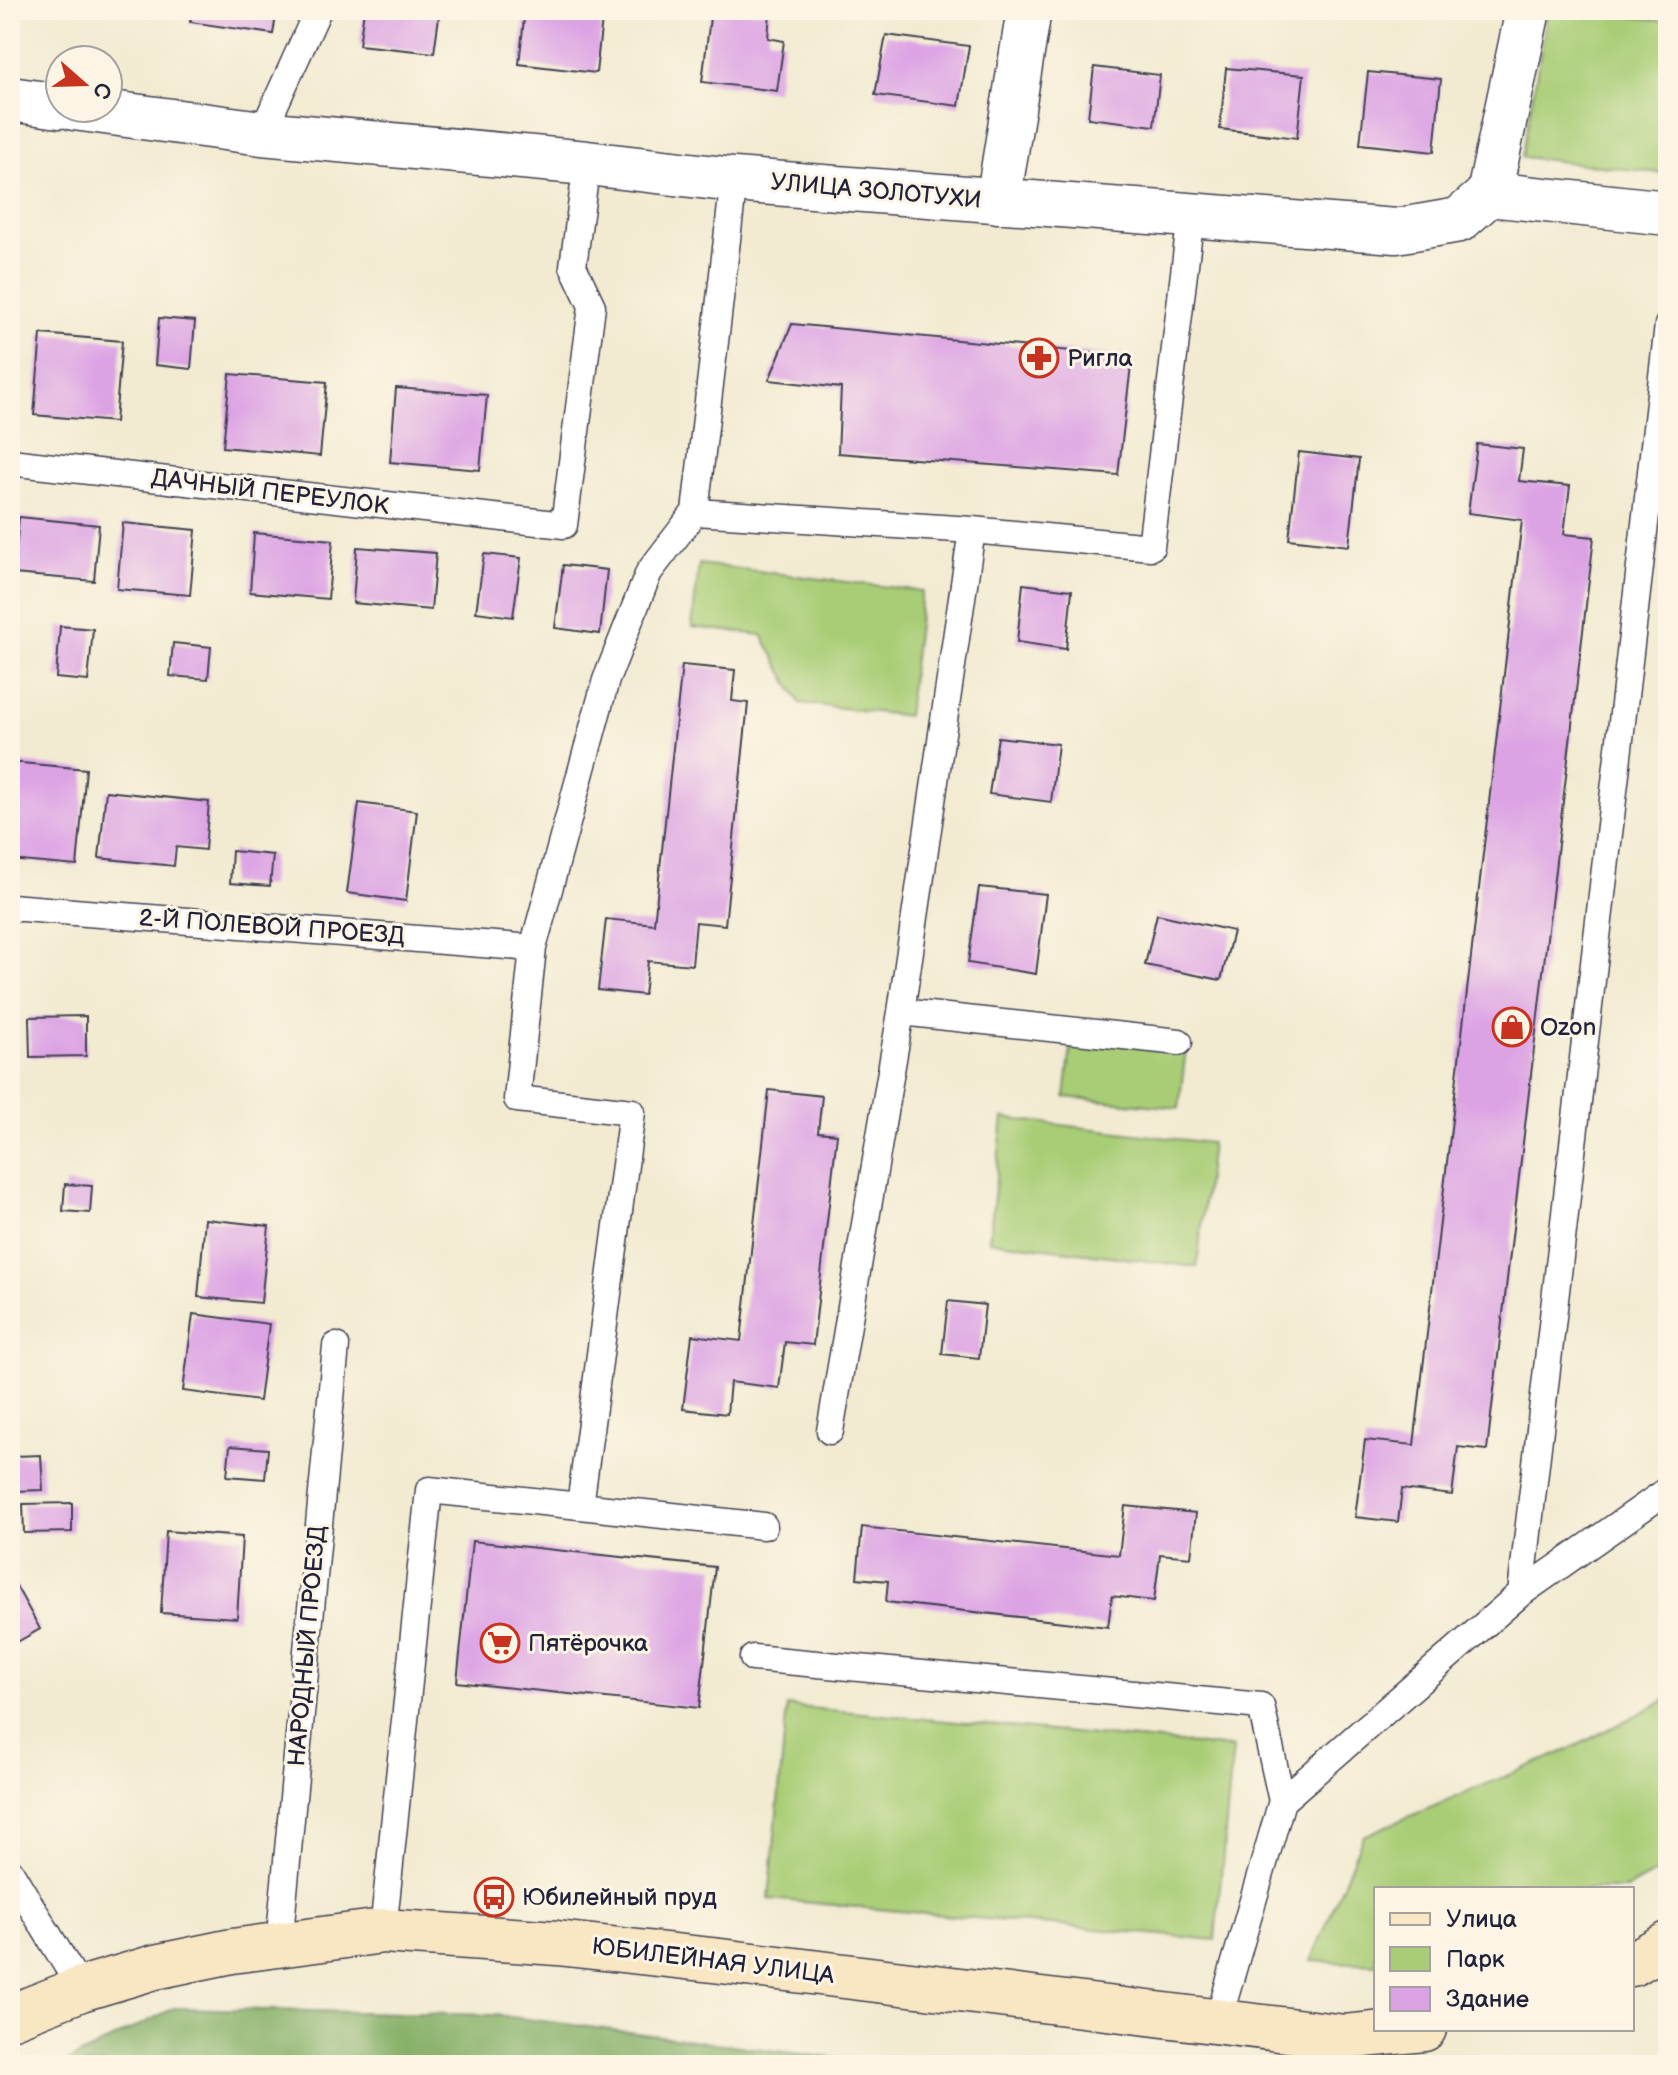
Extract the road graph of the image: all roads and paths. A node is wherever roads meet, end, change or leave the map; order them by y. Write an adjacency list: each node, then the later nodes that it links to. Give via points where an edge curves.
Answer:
1 (318, 10): 7 (lane)
2 (1029, 10): 11 (street)
3 (1528, 10): 10 (street)
4 (10, 99): 5 (street)
5 (44, 104)
6 (124, 115): 7 (street, УЛИЦА ЗОЛОТУХИ)
7 (262, 133): 8 (street, УЛИЦА ЗОЛОТУХИ)
8 (587, 163): 9 (street, УЛИЦА ЗОЛОТУХИ); 15 (lane, ДАЧНЫЙ ПЕРЕУЛОК, via 573,266 592,306 564,525)
9 (734, 180): 11 (street, УЛИЦА ЗОЛОТУХИ); 16 (lane)
10 (1489, 194): 12 (street); 13 (street, УЛИЦА ЗОЛОТУХИ, via 1459,220 1396,231)
11 (998, 201): 13 (street, УЛИЦА ЗОЛОТУХИ)
12 (1668, 213)
13 (1191, 215): 17 (lane, via 1151,547)
14 (1668, 325): 27 (lane)
15 (10, 462)
16 (695, 512): 17 (lane); 19 (lane, via 649,572 606,680)
17 (972, 530): 20 (lane)
18 (10, 907): 19 (lane, 2-Й ПОЛЕВОЙ ПРОЕЗД)
19 (533, 948): 25 (lane, via 517,1099 632,1112)
20 (901, 1012): 21 (lane); 23 (lane)
21 (1179, 1042)
22 (336, 1346): 33 (lane, НАРОДНЫЙ ПРОЕЗД)
23 (830, 1431)
24 (1668, 1490): 27 (lane)
25 (580, 1506): 26 (lane); 31 (lane, via 429,1490)
26 (764, 1526)
27 (1521, 1593): 29 (lane)
28 (753, 1658): 29 (lane, via 1261,1706)
29 (1282, 1801): 37 (lane)
30 (10, 1871): 35 (lane)
31 (383, 1931): 33 (street, ЮБИЛЕЙНАЯ УЛИЦА); 37 (street, ЮБИЛЕЙНАЯ УЛИЦА, via 557,1943)
32 (1668, 1944): 34 (street)
33 (279, 1945): 35 (street, ЮБИЛЕЙНАЯ УЛИЦА, via 155,1967)
34 (1634, 1963)
35 (81, 1989): 36 (street, ЮБИЛЕЙНАЯ УЛИЦА)
36 (10, 2017)
37 (1218, 2021): 38 (street, ЮБИЛЕЙНАЯ УЛИЦА, via 1345,2037)
38 (1404, 2031)

